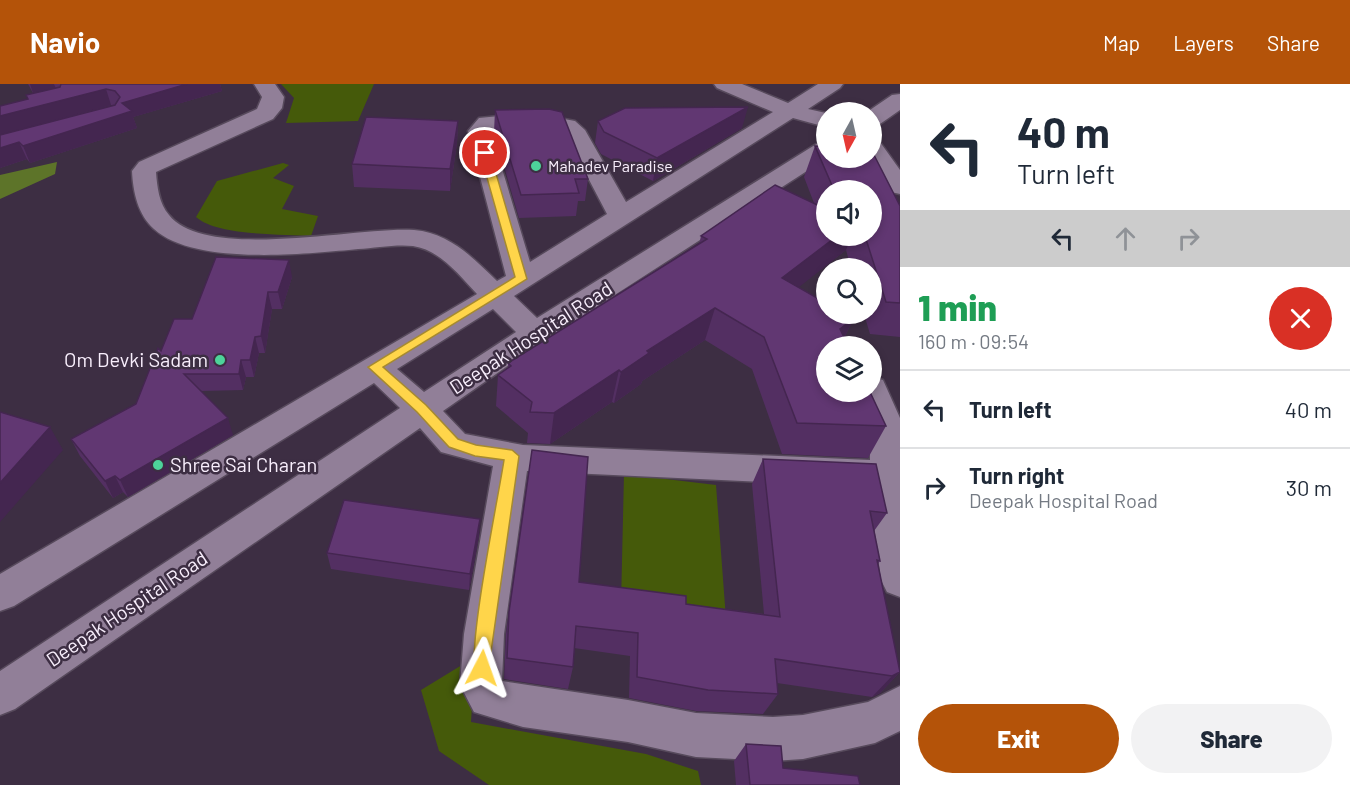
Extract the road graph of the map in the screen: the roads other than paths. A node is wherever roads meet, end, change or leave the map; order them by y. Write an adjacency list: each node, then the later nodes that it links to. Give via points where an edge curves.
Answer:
1 (264, 84): 13 (street, via 273,97 265,114 147,166 147,191 155,214 164,225 192,240 239,246 427,240 458,257)
2 (724, 84): 5 (street)
3 (833, 84): 5 (street)
4 (900, 100): 6 (street)
5 (790, 111): 7 (street); 11 (street)
6 (882, 112)
7 (816, 118)
8 (816, 154): 14 (street, Deepak Hospital Road)
9 (882, 161): 10 (street)
10 (900, 187)
11 (621, 217): 12 (street); 12 (street, via 569,126 553,121 487,123 479,131)
12 (521, 279): 13 (street)
13 (494, 296): 14 (street); 15 (street)
14 (535, 333): 17 (street, Deepak Hospital Road)
15 (375, 367): 17 (street); 21 (street)
16 (878, 402): 19 (street, via 887,425 889,450)
17 (422, 409): 18 (street, via 453,443); 22 (street, Deepak Hospital Road)
18 (512, 456): 19 (street); 23 (street, via 484,634 481,685 489,698 696,735 773,740 875,722)
19 (885, 474): 20 (street)
20 (900, 580)
21 (0, 594)
22 (0, 695)
23 (900, 707)

